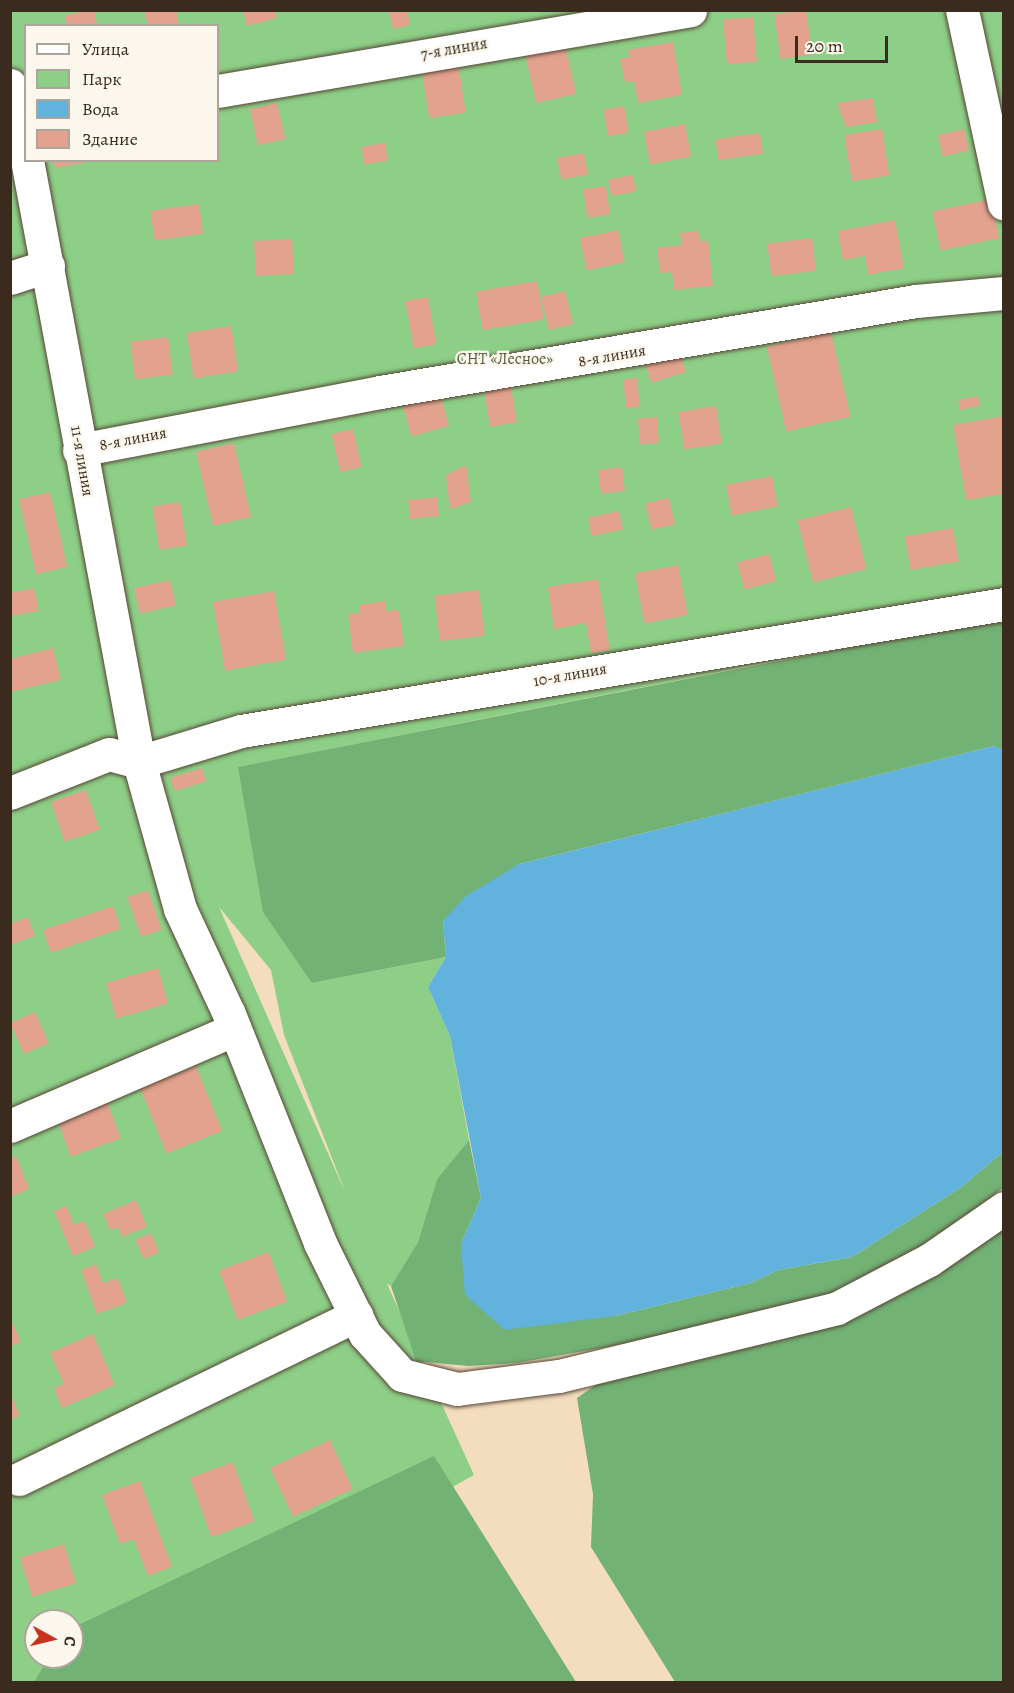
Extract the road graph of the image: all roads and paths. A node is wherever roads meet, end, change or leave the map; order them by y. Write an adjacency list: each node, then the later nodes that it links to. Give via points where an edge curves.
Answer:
1 (690, 10): 4 (street, 7-я линия)
2 (962, 10): 7 (street)
3 (10, 85): 5 (street)
4 (219, 91)
5 (24, 134)
6 (27, 162): 8 (street, 11-я линия)
7 (1004, 204)
8 (48, 266): 9 (street); 11 (street, 11-я линия)
9 (10, 278)
10 (1004, 293): 11 (street, 8-я линия, via 916,301 380,392)
11 (79, 450): 13 (street, 11-я линия)
12 (1004, 604): 13 (street, 10-я линия, via 241,731)
13 (139, 762): 14 (street, via 109,754); 15 (street, 11-я линия, via 180,909)
14 (10, 793)
15 (234, 1029): 16 (street); 18 (street, 11-я линия, via 320,1244)
16 (10, 1126)
17 (1004, 1208): 18 (street, 11-я линия, via 928,1260 837,1308 559,1376 457,1389 402,1375)
18 (356, 1316): 19 (street)
19 (19, 1479)

